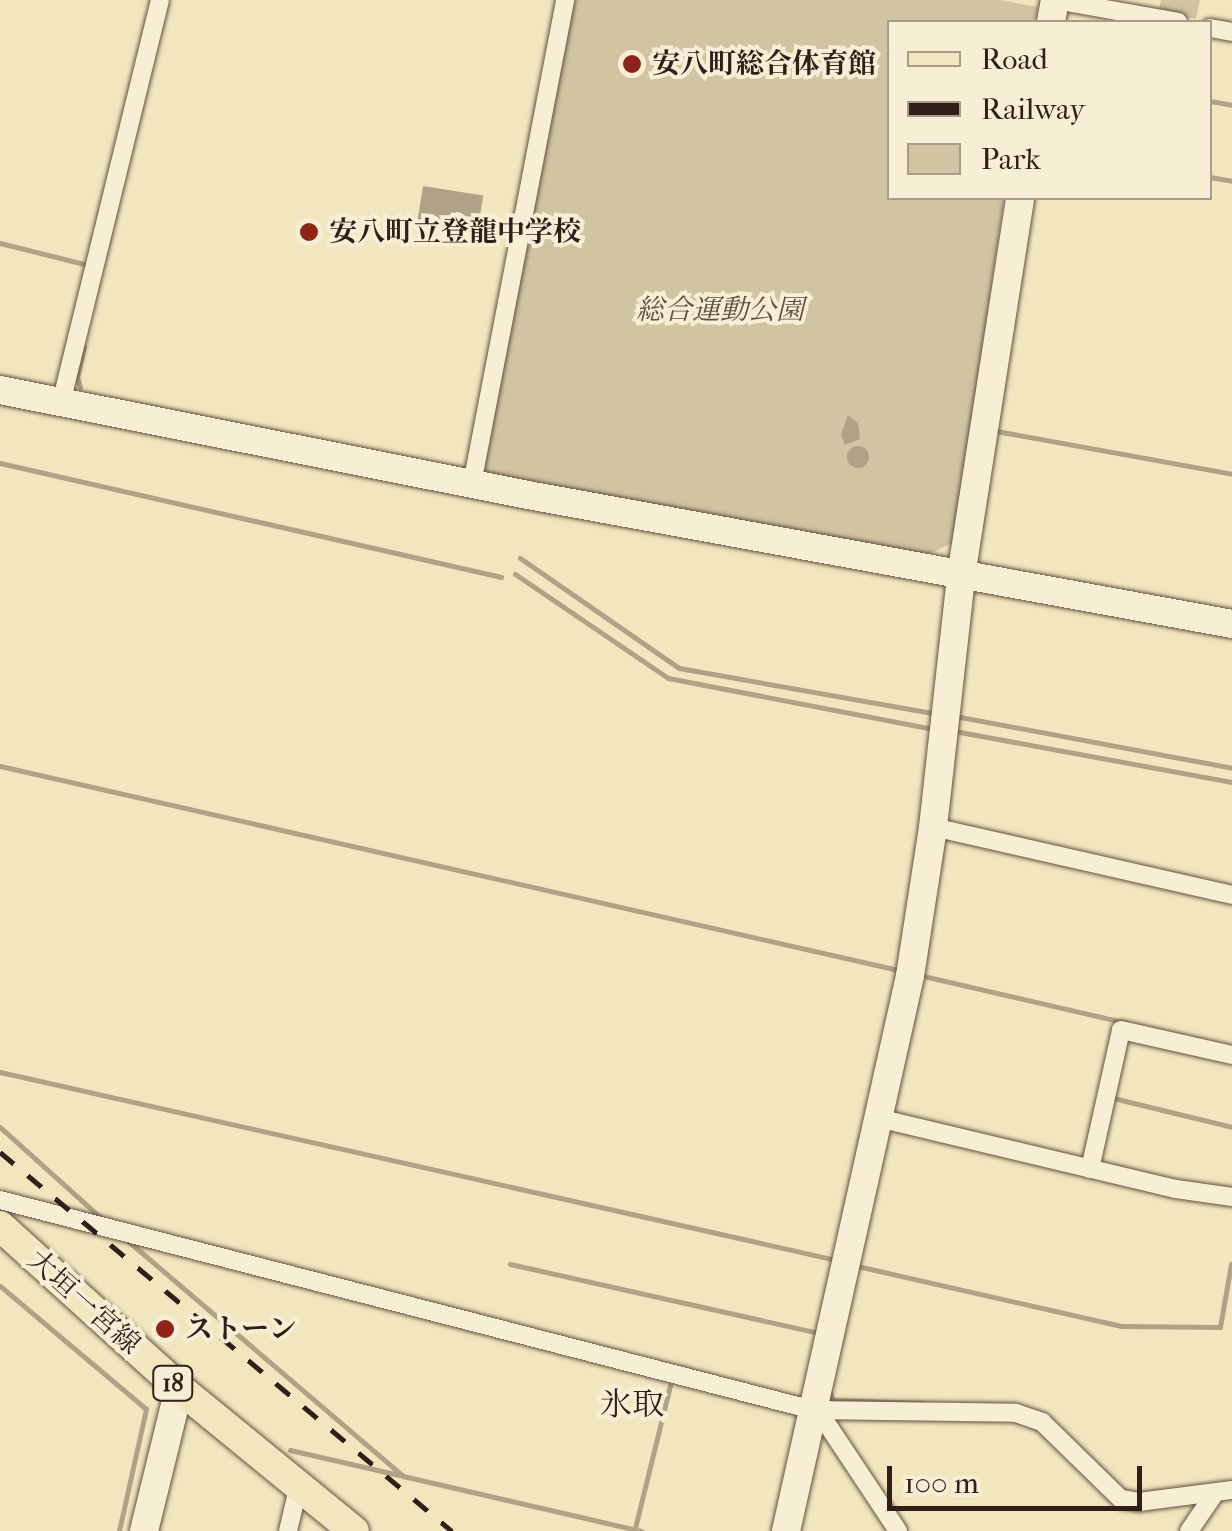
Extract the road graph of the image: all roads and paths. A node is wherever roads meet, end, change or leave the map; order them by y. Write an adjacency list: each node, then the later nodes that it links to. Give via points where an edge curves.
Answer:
1 (160, 0): 7 (street)
2 (565, 0): 8 (street)
3 (1055, 0): 4 (street)
4 (1167, 20)
5 (1020, 200): 9 (street)
6 (0, 390): 7 (street)
7 (62, 404): 8 (street)
8 (472, 484): 9 (street)
9 (960, 576): 10 (street); 11 (street)
10 (1232, 624)
11 (934, 827): 12 (street); 14 (street)
12 (1232, 896)
13 (1232, 1055): 15 (street, via 1121,1030)
14 (878, 1118): 15 (street); 20 (street)
15 (1090, 1168): 16 (street)
16 (1232, 1196)
17 (0, 1200): 20 (street)
18 (0, 1226): 19 (main road, 大垣一宮線 / 18)
19 (178, 1388): 21 (main road, 大垣一宮線 / 18); 24 (street)
20 (812, 1410): 23 (street, via 1016,1412 1042,1422 1122,1499); 27 (street); 28 (street, via 826,1421)
21 (299, 1484): 25 (street); 26 (main road, 大垣一宮線 / 18)
22 (1232, 1490): 23 (street)
23 (1212, 1496): 29 (street)
24 (144, 1531)
25 (288, 1531)
26 (354, 1531)
27 (786, 1531)
28 (898, 1531)
29 (1189, 1531)

